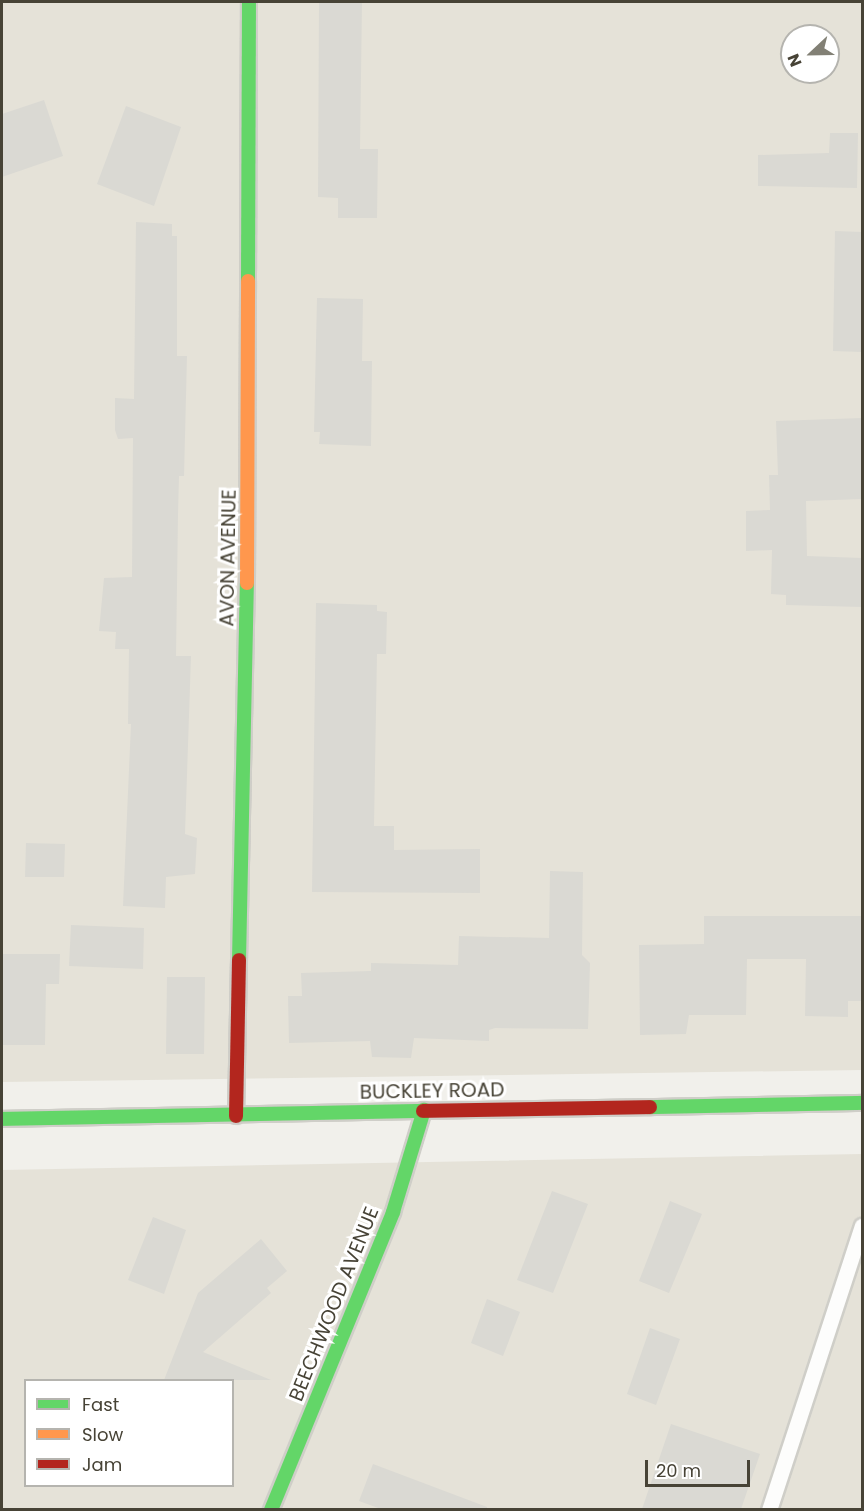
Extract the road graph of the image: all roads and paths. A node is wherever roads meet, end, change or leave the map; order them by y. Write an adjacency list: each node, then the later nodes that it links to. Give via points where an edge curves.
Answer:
1 (249, 2): 4 (street, AVON AVENUE, via 248,559)
2 (862, 1103): 3 (street, BUCKLEY ROAD)
3 (424, 1110): 4 (street, BUCKLEY ROAD); 7 (street, BEECHWOOD AVENUE, via 393,1212)
4 (236, 1116): 5 (street, BUCKLEY ROAD)
5 (2, 1119)
6 (862, 1226): 8 (lane)
7 (272, 1509)
8 (769, 1509)

